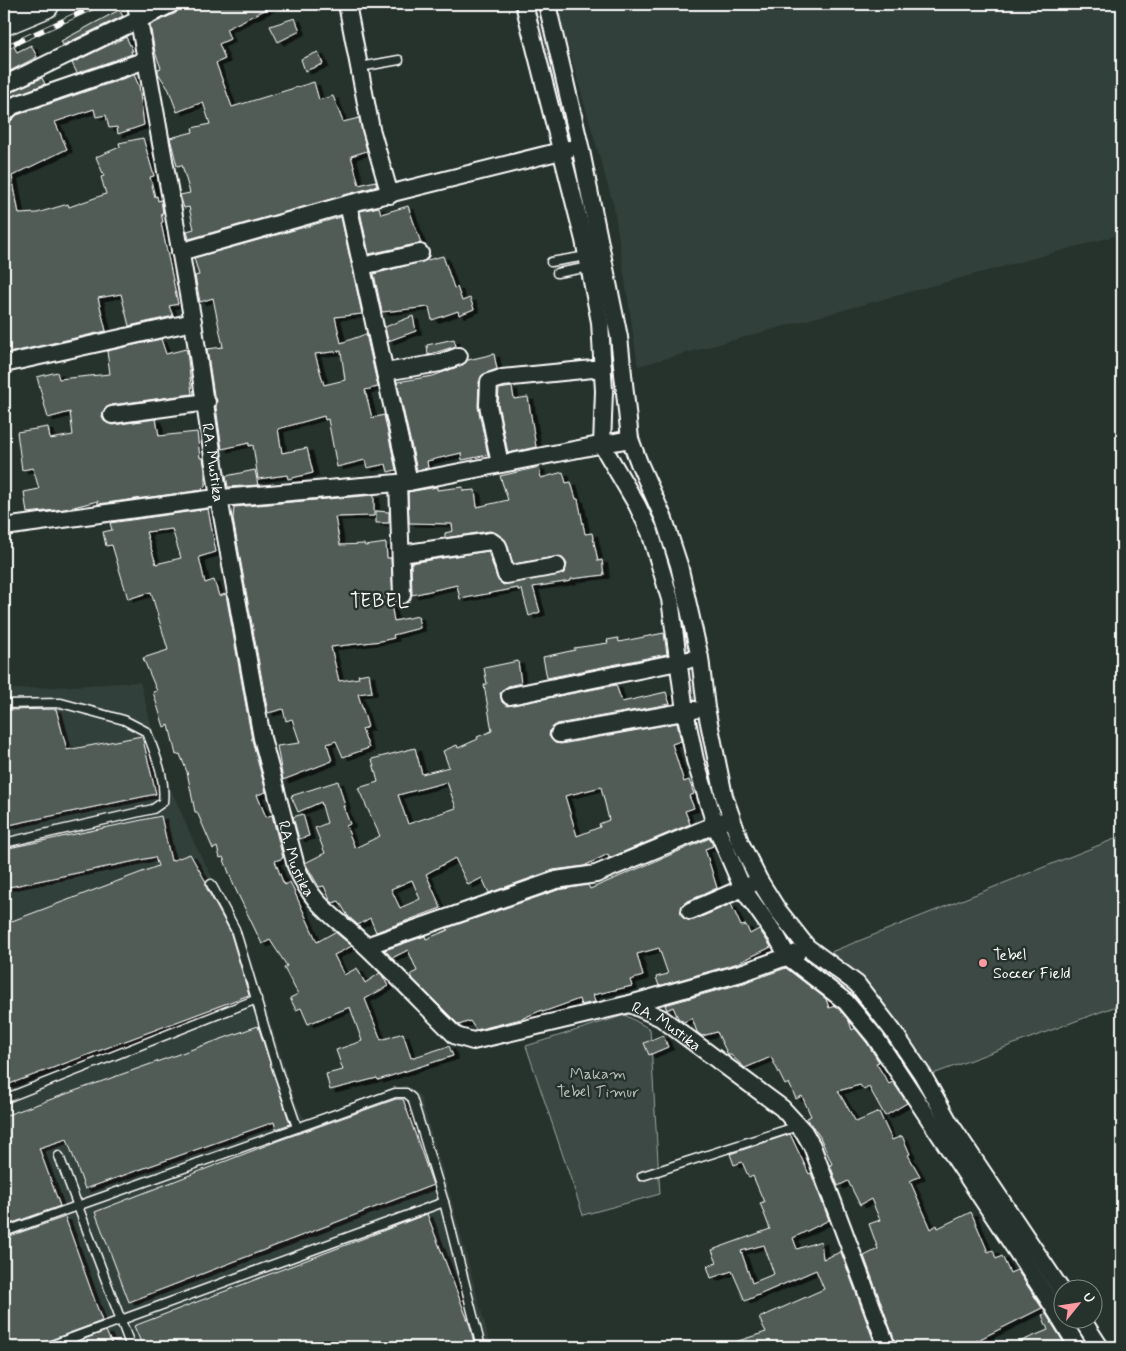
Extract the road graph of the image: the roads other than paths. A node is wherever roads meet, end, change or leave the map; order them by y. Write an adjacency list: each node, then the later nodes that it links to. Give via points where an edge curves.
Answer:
1 (45, 4): 7 (highway)
2 (171, 4): 6 (street)
3 (346, 4): 10 (street)
4 (524, 4): 13 (street)
5 (547, 4): 13 (street)
6 (138, 11): 8 (street, RA. Mustika); 11 (street)
7 (4, 21)
8 (146, 60): 12 (street, via 12,106); 16 (street, RA. Mustika)
9 (399, 60): 10 (lane)
10 (360, 67): 14 (street, via 371,129)
11 (4, 85)
12 (4, 114)
13 (571, 148): 14 (street); 18 (street); 29 (street, via 619,337)
14 (390, 195): 15 (street)
15 (348, 204): 16 (street); 20 (street)
16 (180, 252): 22 (street, RA. Mustika)
17 (420, 253): 20 (street)
18 (588, 261): 19 (lane); 21 (lane); 25 (street, via 600,322)
19 (551, 262)
20 (362, 266): 26 (street)
21 (557, 273)
22 (193, 322): 24 (street); 27 (street, RA. Mustika)
23 (460, 356): 26 (street, via 440,363)
24 (4, 364)
25 (603, 368): 29 (street); 30 (street, via 489,382 488,405)
26 (385, 372): 31 (street)
27 (207, 402): 28 (street); 32 (street, RA. Mustika)
28 (112, 415)
29 (616, 442): 30 (street); 37 (street, via 637,505 650,532); 37 (street, via 638,463 664,519 680,565)
30 (500, 464): 31 (street)
31 (403, 483): 32 (street); 34 (street)
32 (220, 498): 33 (street); 47 (street, RA. Mustika, via 262,738 296,866 311,897)
33 (4, 527)
34 (401, 554): 35 (street, via 494,542 506,575); 36 (street)
35 (557, 566)
36 (402, 595)
37 (690, 660): 38 (street); 40 (street); 40 (street)
38 (510, 696)
39 (4, 704): 43 (lane, via 61,703 88,709 147,732 161,771 164,792 163,802 153,809)
40 (696, 710): 41 (street); 42 (street, via 724,796)
41 (559, 734)
42 (723, 821): 45 (street, via 740,842); 47 (street, via 596,874 556,880)
43 (4, 843)
44 (211, 884): 49 (lane, via 235,929)
45 (750, 885): 46 (street); 48 (street, via 777,937)
46 (690, 911)
47 (366, 946): 50 (street, RA. Mustika, via 456,1036 469,1040)
48 (797, 953): 50 (street); 51 (street); 51 (street, via 857,984)
49 (257, 999): 52 (lane); 54 (lane)
50 (630, 1004): 53 (street, RA. Mustika, via 661,1018 782,1108)
51 (885, 1037): 60 (street, via 922,1074 949,1122); 67 (street)
52 (4, 1099)
53 (798, 1126): 56 (lane); 66 (street, RA. Mustika, via 812,1146)
54 (297, 1127): 57 (lane, via 395,1093 406,1093 412,1098); 58 (lane)
55 (59, 1156): 58 (lane)
56 (642, 1176)
57 (444, 1202): 61 (lane); 65 (lane)
58 (78, 1205): 59 (lane); 61 (lane)
59 (4, 1232)
60 (1054, 1279)
61 (121, 1320): 63 (lane); 64 (lane)
62 (1087, 1328): 68 (street)
63 (47, 1347)
64 (131, 1347)
65 (481, 1347)
66 (887, 1347)
67 (1078, 1347)
68 (1100, 1347)

